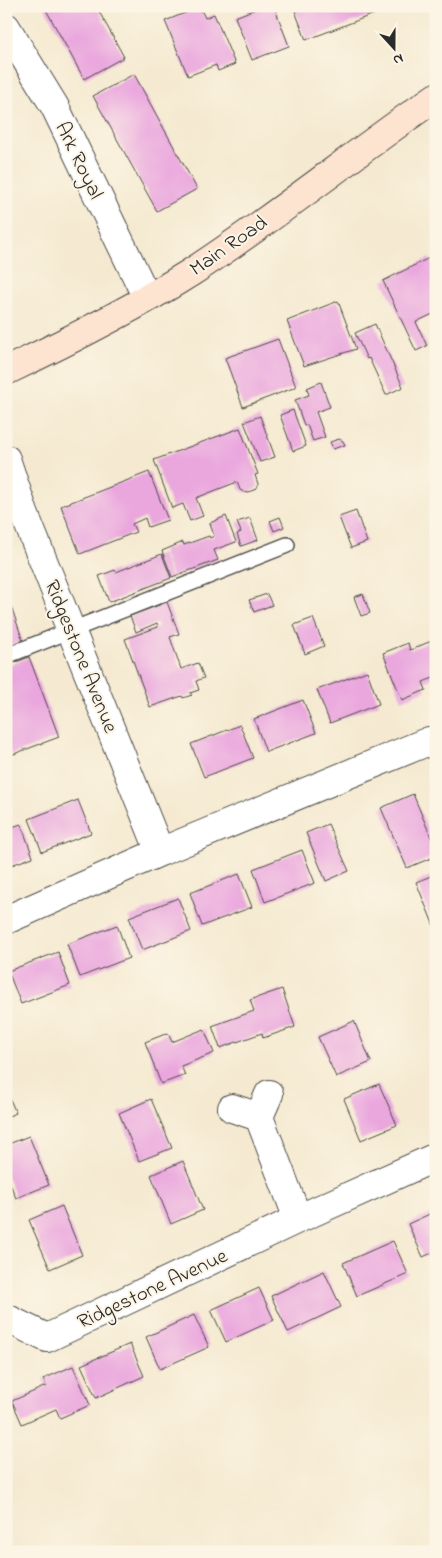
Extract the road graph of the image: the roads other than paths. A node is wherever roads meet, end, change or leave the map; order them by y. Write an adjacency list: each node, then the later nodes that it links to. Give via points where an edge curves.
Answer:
1 (6, 27): 3 (street, Ark Royal, via 55,107)
2 (436, 97): 3 (main road, Main Road, via 236,241)
3 (147, 298): 4 (main road, Main Road)
4 (6, 371)
5 (6, 459): 7 (street, Ridgestone Avenue)
6 (287, 545): 7 (lane)
7 (71, 630): 8 (lane); 10 (street, Ridgestone Avenue)
8 (6, 656)
9 (436, 746): 10 (street, via 429,741)
10 (160, 852): 11 (street)
11 (6, 920)
12 (232, 1108): 14 (street, via 264,1105)
13 (436, 1157): 14 (street, Ridgestone Avenue)
14 (298, 1219): 15 (street, Ridgestone Avenue, via 47,1338)
15 (6, 1318)

